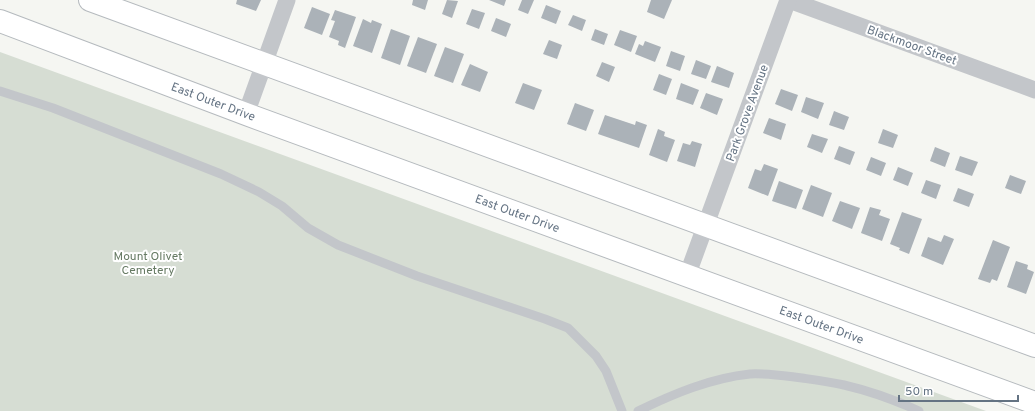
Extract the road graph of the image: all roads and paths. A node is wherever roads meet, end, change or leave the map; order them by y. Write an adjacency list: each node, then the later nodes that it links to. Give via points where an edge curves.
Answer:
1 (90, 0): 5 (main road)
2 (287, 0): 5 (street)
3 (788, 0): 6 (street, Blackmoor Street); 9 (street, Park Grove Avenue)
4 (0, 21): 8 (main road, East Outer Drive)
5 (264, 64): 8 (street); 9 (main road)
6 (1035, 90)
7 (0, 91): 13 (lane, via 53,108 221,174 259,192 282,206 308,228 338,245 417,276 568,328 596,356 606,371)
8 (246, 114): 10 (main road, East Outer Drive)
9 (706, 225): 10 (street, Park Grove Avenue); 11 (main road)
10 (688, 276): 12 (main road, East Outer Drive)
11 (1035, 346)
12 (1035, 403)
13 (622, 411)
14 (638, 411): 15 (lane, via 692,387 751,374 782,375 843,385)
15 (919, 411)

